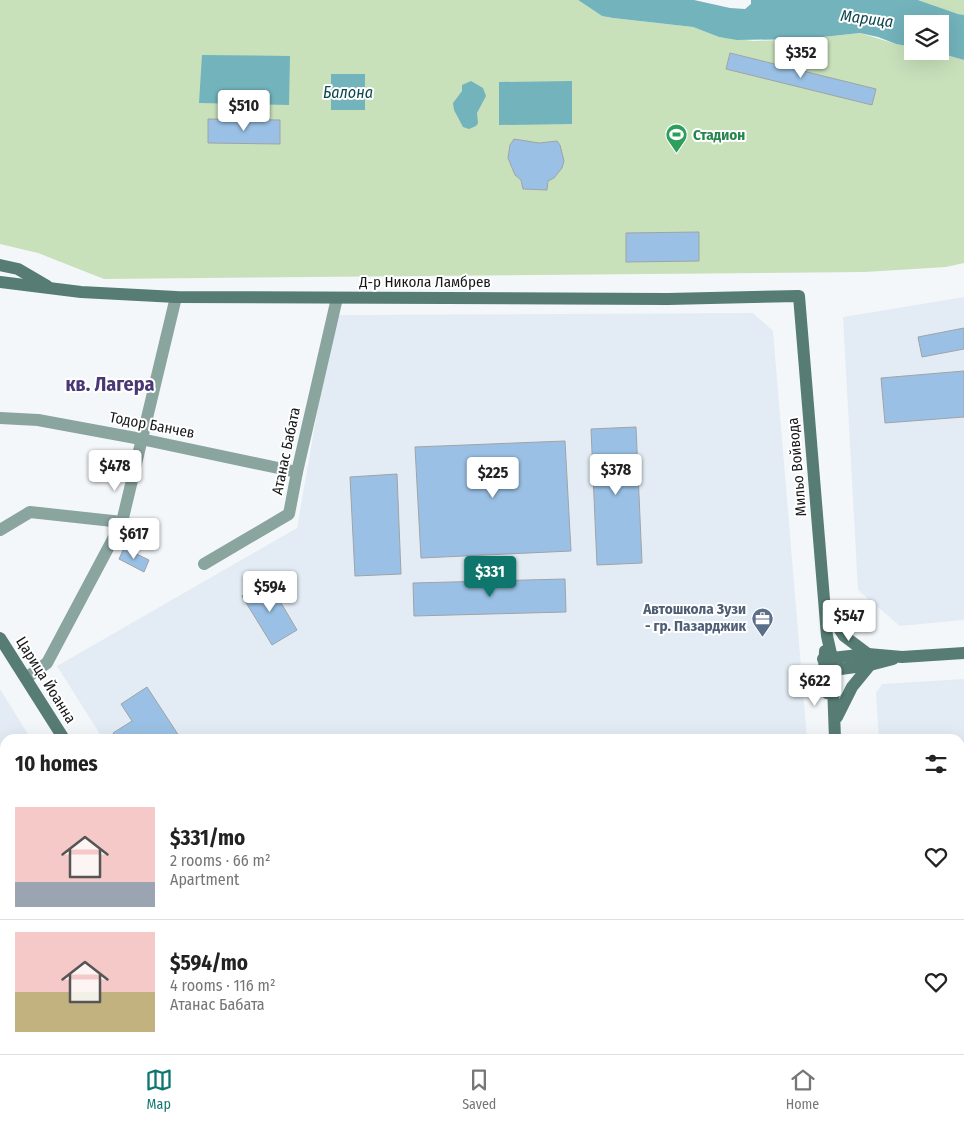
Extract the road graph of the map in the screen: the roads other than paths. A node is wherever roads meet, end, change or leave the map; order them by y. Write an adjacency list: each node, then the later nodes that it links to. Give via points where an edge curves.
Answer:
1 (0, 265): 3 (street, Д-р Никола Ламбрев, via 18,269)
2 (0, 282): 3 (street, Д-р Никола Ламбрев)
3 (52, 288): 5 (street, Д-р Никола Ламбрев)
4 (799, 296): 6 (street, Д-р Никола Ламбрев); 13 (street, Мильо Войвода)
5 (176, 297): 6 (street, Д-р Никола Ламбрев); 8 (street)
6 (337, 298): 9 (street, Атанас Бабата)
7 (0, 418): 8 (street, Тодор Банчев, via 38,420)
8 (141, 439): 9 (street, Тодор Банчев); 10 (street)
9 (297, 472): 12 (street, Атанас Бабата, via 289,514)
10 (122, 522): 11 (street, via 30,512); 18 (street, via 47,663)
11 (0, 530)
12 (204, 564)
13 (824, 605): 16 (street, via 844,636); 17 (street, Мильо Войвода)
14 (0, 638): 18 (street, Царица Йоанна)
15 (964, 653): 16 (street)
16 (869, 660): 17 (street); 19 (street)
17 (828, 665): 19 (street, Мильо Войвода); 21 (street, Мильо Войвода)
18 (26, 678): 20 (street, Царица Йоанна)
19 (835, 722): 22 (street, Мильо Войвода)
20 (61, 734)
21 (834, 734)
22 (834, 734)

